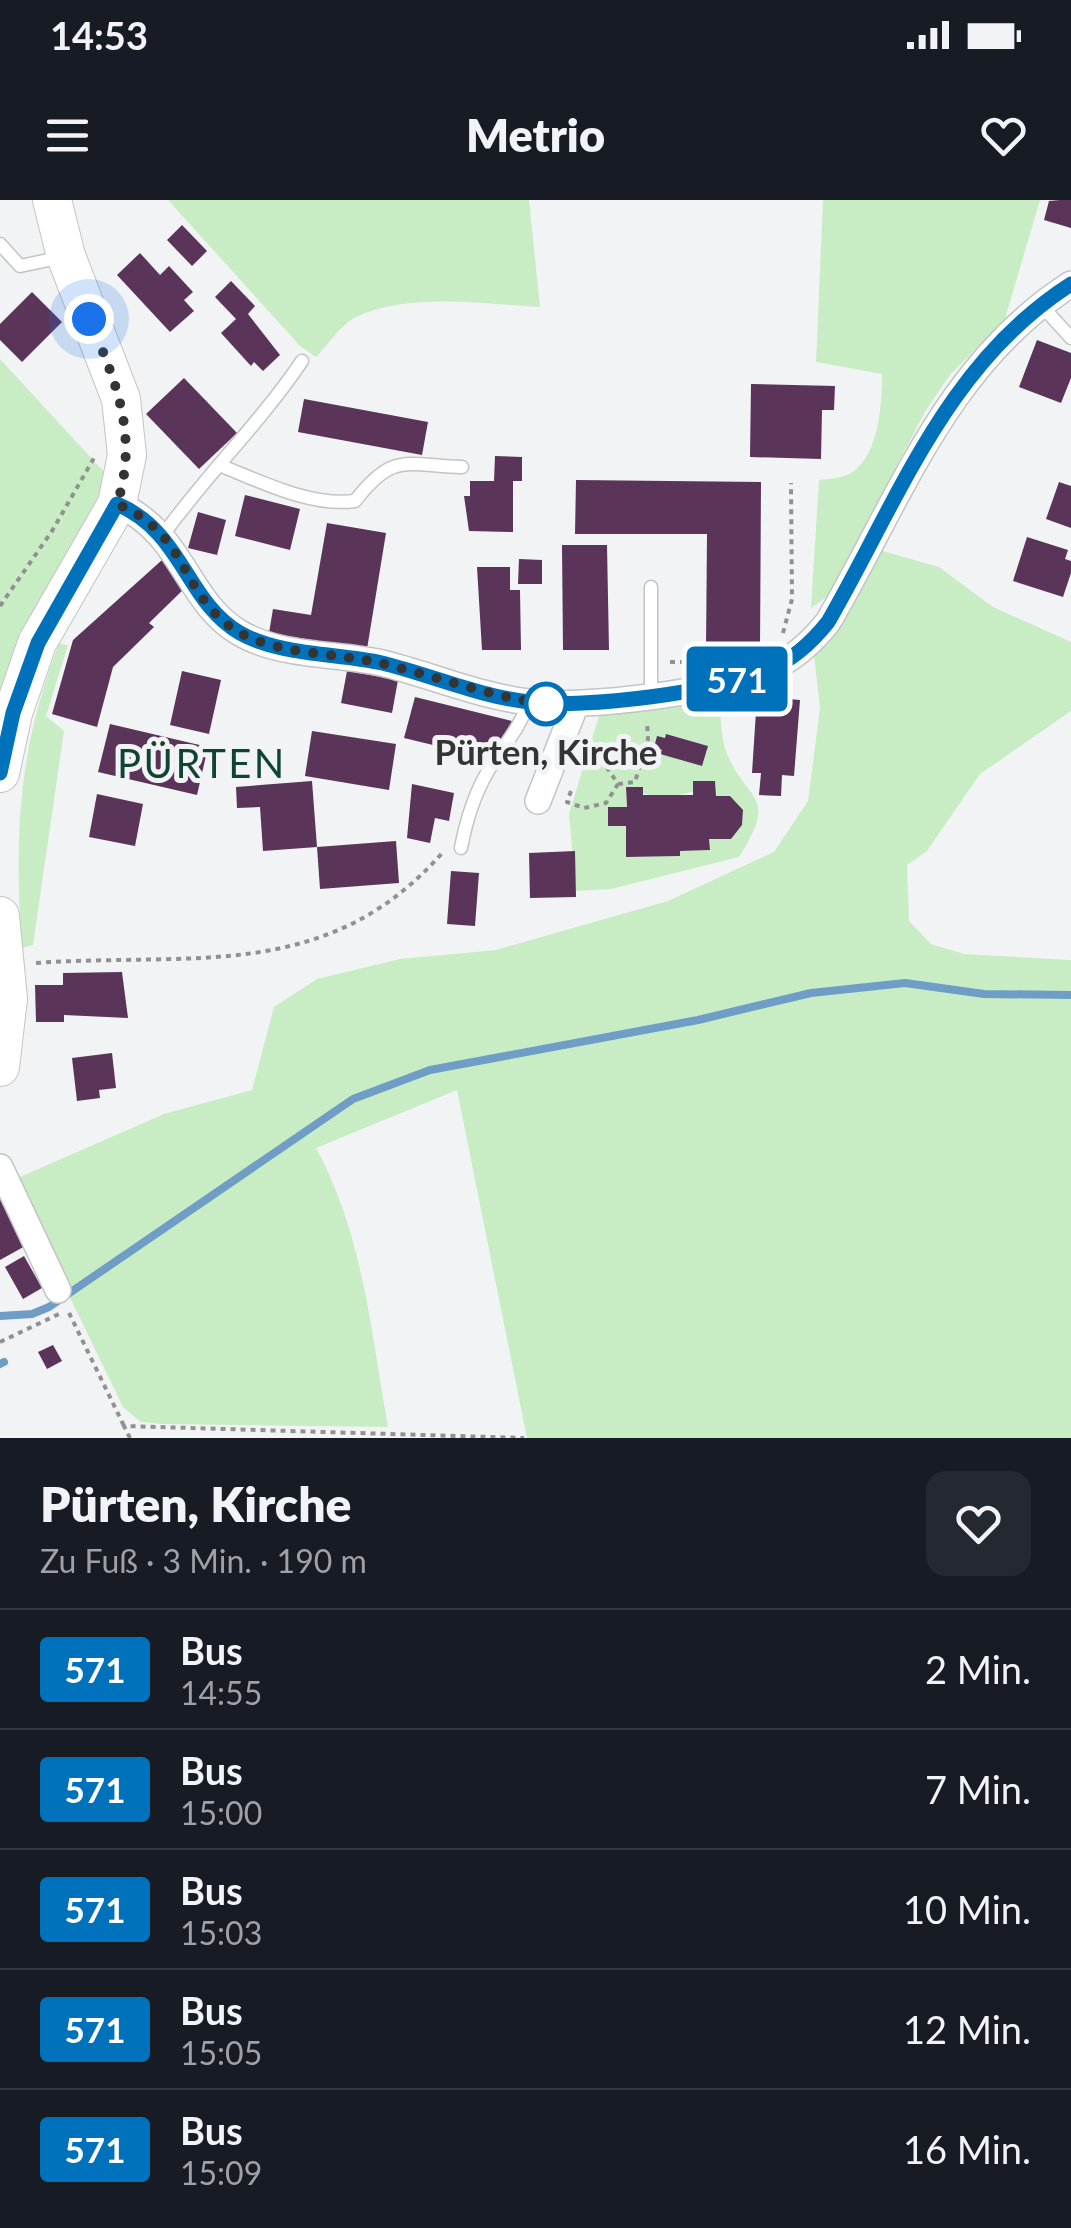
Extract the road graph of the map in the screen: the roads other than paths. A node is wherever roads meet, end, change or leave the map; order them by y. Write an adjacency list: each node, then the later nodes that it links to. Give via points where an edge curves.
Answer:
1 (52, 200): 3 (main road)
2 (0, 244): 3 (lane, via 20,266)
3 (66, 256): 10 (main road, via 121,399 127,455)
4 (1071, 284): 5 (street)
5 (1041, 306): 6 (lane); 13 (street, via 955,392 814,639 756,675)
6 (1071, 338)
7 (302, 361): 8 (lane)
8 (219, 465): 9 (lane, via 338,503 355,501 378,471 396,465); 11 (lane)
9 (462, 467)
10 (117, 504): 11 (street); 16 (main road, via 38,643)
11 (163, 535): 14 (street, via 220,619 242,634)
12 (651, 587): 13 (lane)
13 (648, 700): 15 (street)
14 (529, 702): 15 (street); 18 (lane, via 516,734 486,773)
15 (576, 704): 17 (street)
16 (0, 774)
17 (538, 801)
18 (461, 848)
19 (0, 916): 20 (main road, via 8,1020)
20 (0, 1067)
21 (0, 1167): 22 (street)
22 (63, 1300)

